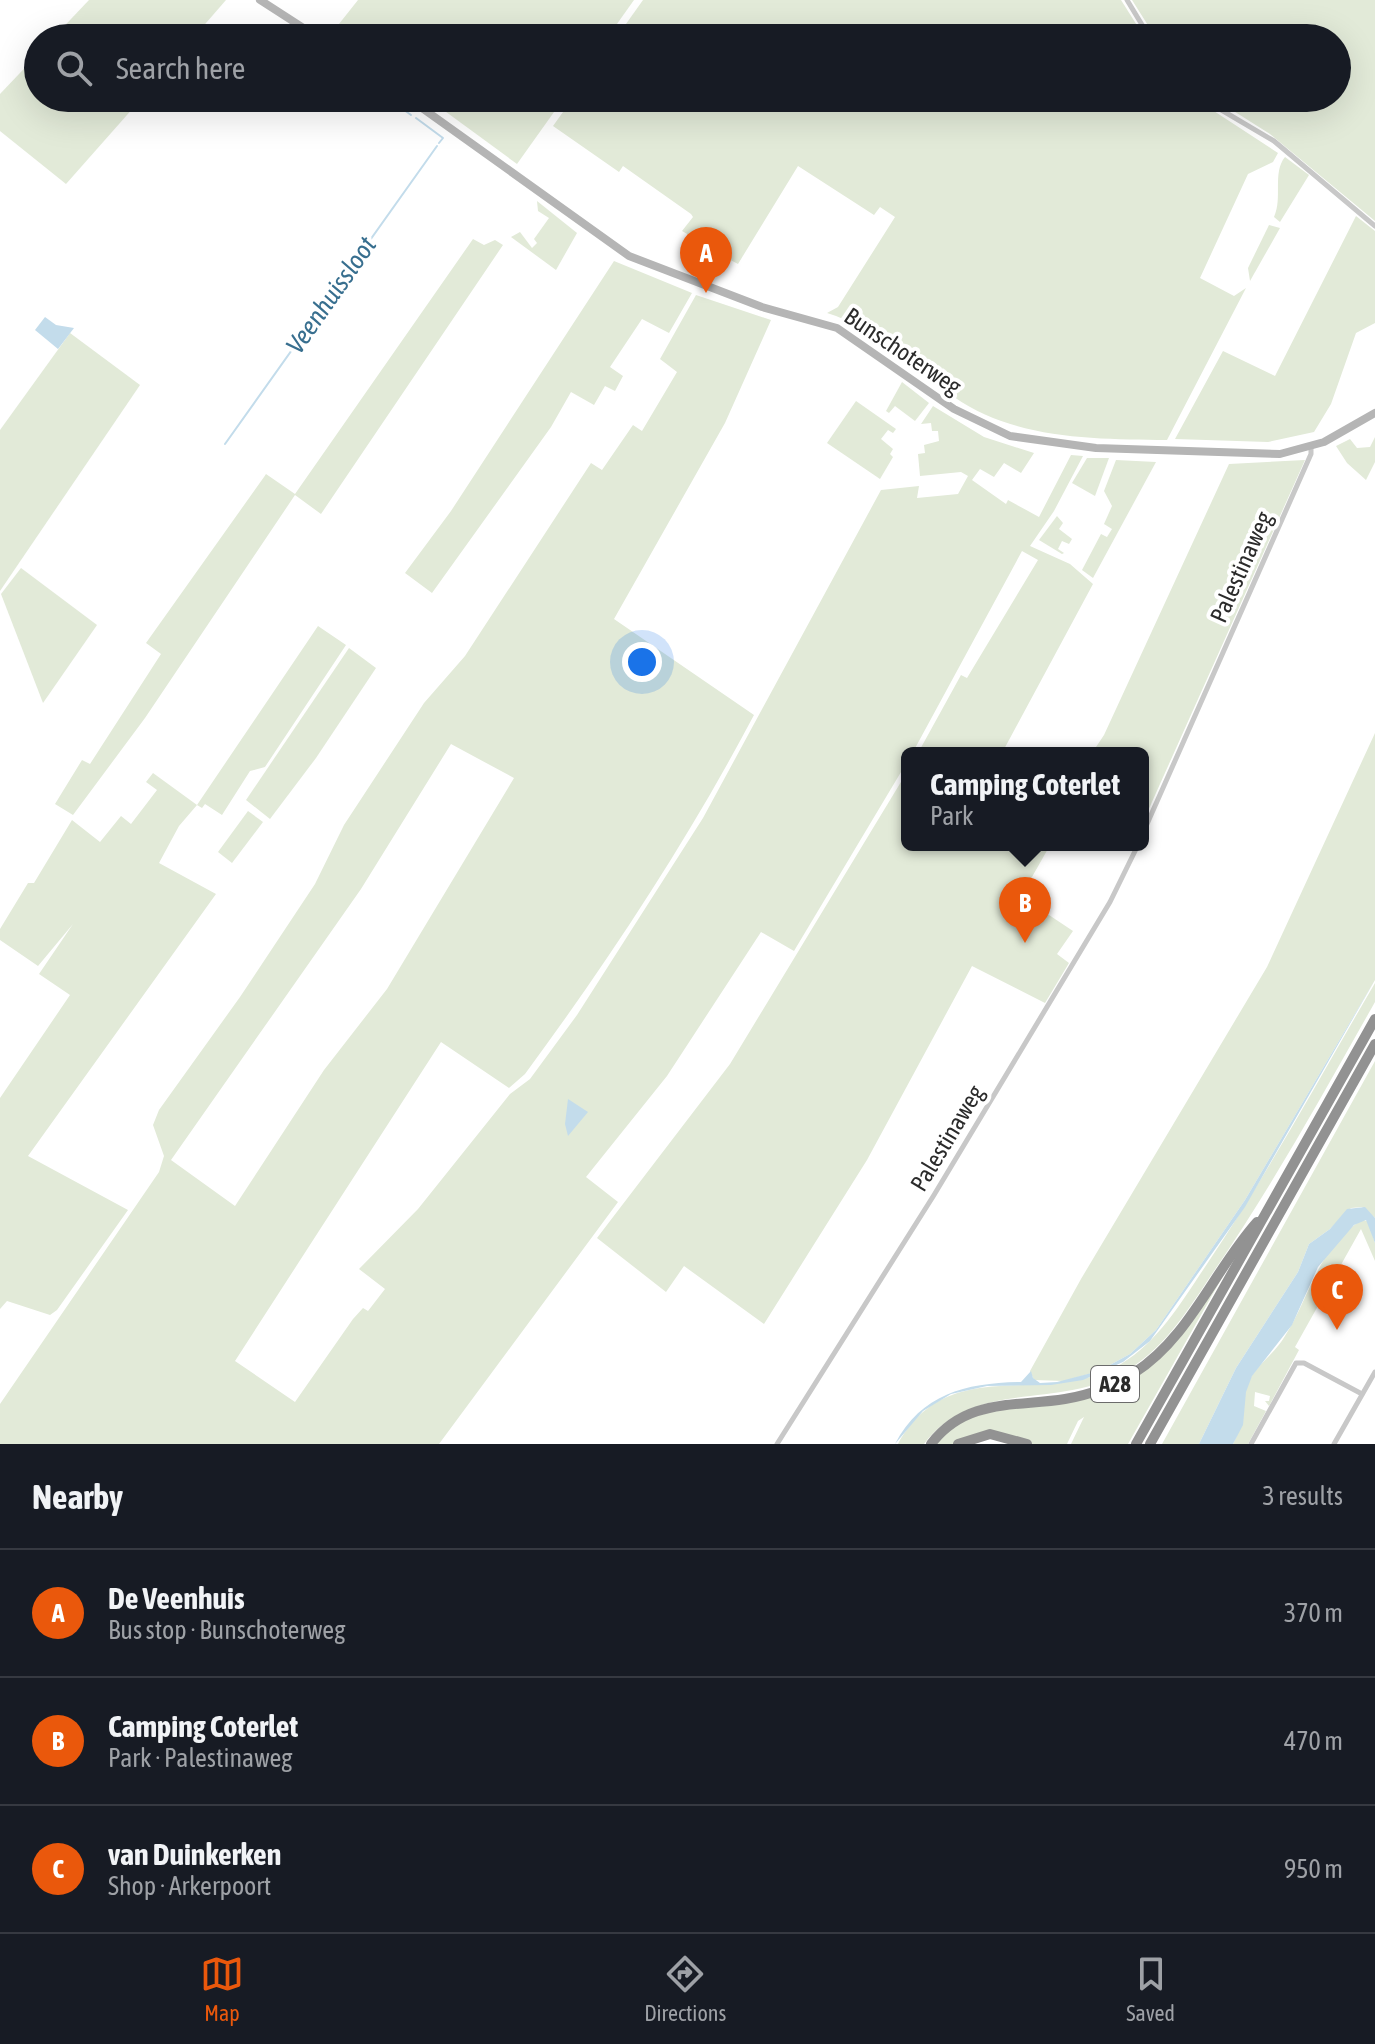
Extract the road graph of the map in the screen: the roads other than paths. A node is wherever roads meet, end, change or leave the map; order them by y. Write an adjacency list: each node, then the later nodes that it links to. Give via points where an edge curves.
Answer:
1 (260, 0): 3 (main road)
2 (1127, 0): 4 (street)
3 (297, 24)
4 (1142, 24)
5 (428, 112): 9 (main road, Bunschoterweg, via 629,256 762,307 837,328 954,409 997,431 1043,443 1107,449 1273,454)
6 (1225, 112): 7 (street, via 1274,141)
7 (1375, 226)
8 (1375, 413): 9 (main road, Bunschoterweg)
9 (1311, 447): 10 (street, Palestinaweg)
10 (1149, 819)
11 (1135, 851): 17 (street, Palestinaweg, via 1110,902 934,1195)
12 (1375, 1019): 14 (highway, A28)
13 (1375, 1044): 22 (highway, A28)
14 (1271, 1207): 18 (highway, A28, via 1178,1333 1140,1369 1087,1394 980,1408 952,1423); 21 (highway, A28)
15 (1375, 1372): 16 (street)
16 (1362, 1394): 23 (street, via 1296,1363); 24 (street)
17 (777, 1444)
18 (931, 1444)
19 (958, 1444): 20 (highway, via 990,1434)
20 (1027, 1444)
21 (1136, 1444)
22 (1150, 1444)
23 (1251, 1444)
24 (1334, 1444)

